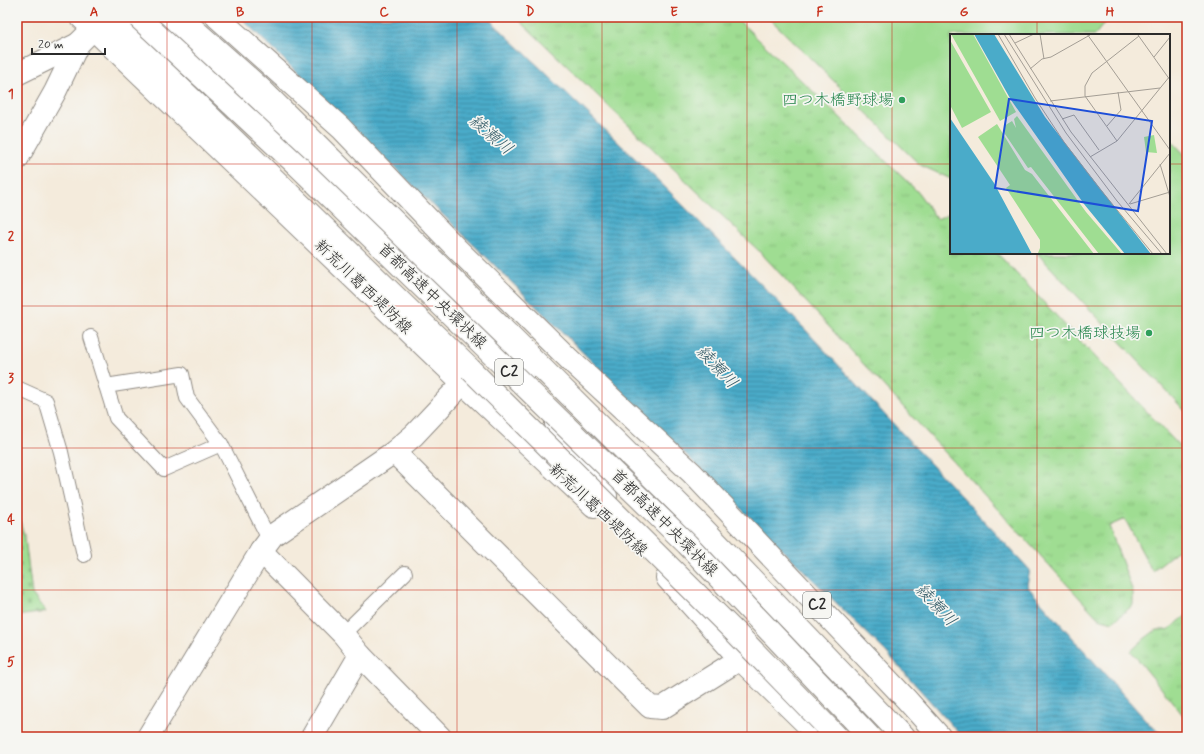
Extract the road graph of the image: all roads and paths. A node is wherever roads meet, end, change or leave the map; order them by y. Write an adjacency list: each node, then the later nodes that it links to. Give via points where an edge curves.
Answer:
1 (138, 17): 27 (main road, 首都高速中央環状線 / C2, bridge, via 291,159 687,544)
2 (154, 17): 17 (main road, 新荒川葛西堤防線, via 496,339)
3 (180, 17): 28 (main road, via 261,89 701,526)
4 (217, 17): 29 (main road, C2, via 341,128 455,247 569,359 692,473)
5 (94, 21): 6 (main road); 10 (main road, 新荒川葛西堤防線); 26 (main road, bridge, via 470,369)
6 (78, 44): 7 (main road); 8 (main road, via 55,92)
7 (17, 74)
8 (17, 159)
9 (91, 337): 11 (lane)
10 (463, 384): 14 (main road); 17 (main road, 新荒川葛西堤防線)
11 (106, 386): 13 (lane, via 182,374 188,398); 13 (lane, via 116,418 164,470)
12 (17, 388): 16 (lane, via 46,401 61,452)
13 (221, 444): 15 (lane)
14 (394, 452): 15 (main road, via 272,535); 21 (main road, via 650,707 662,708)
15 (265, 545): 19 (main road); 22 (main road)
16 (84, 555)
17 (650, 559): 21 (main road)
18 (405, 573): 19 (lane)
19 (343, 634): 20 (main road)
20 (360, 655): 23 (main road); 24 (main road)
21 (740, 659): 25 (main road)
22 (148, 737)
23 (312, 737)
24 (440, 737)
25 (820, 737)
26 (837, 737)
27 (870, 737)
28 (903, 737)
29 (940, 737)

